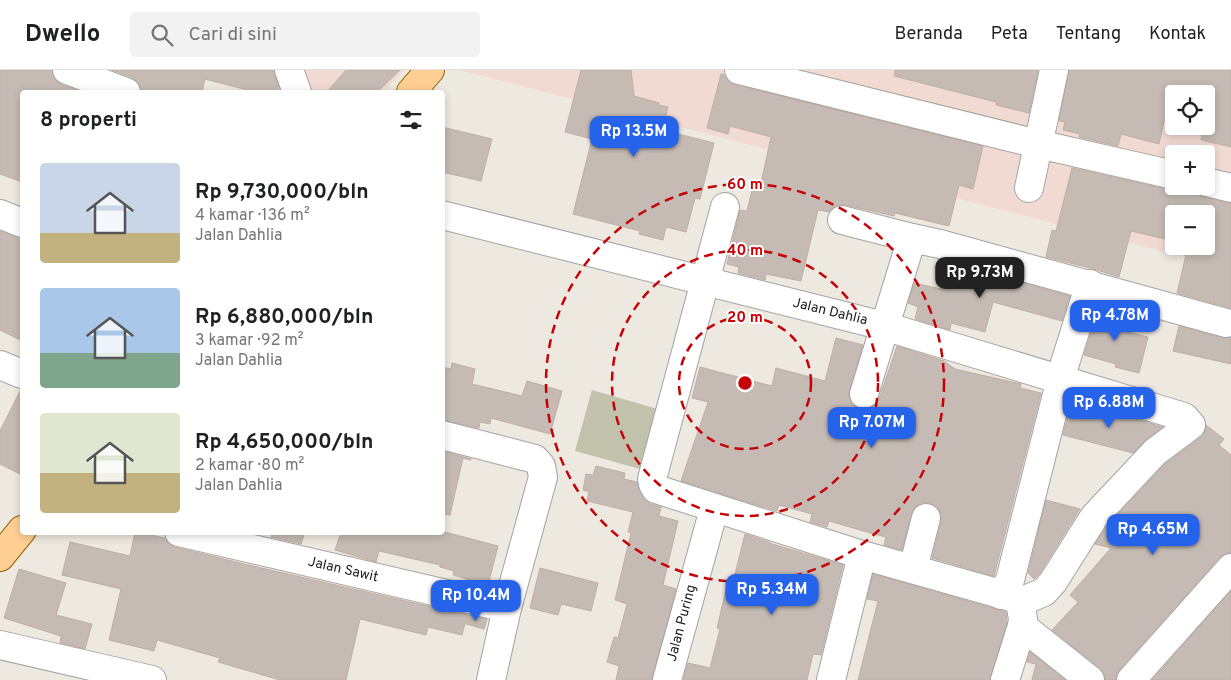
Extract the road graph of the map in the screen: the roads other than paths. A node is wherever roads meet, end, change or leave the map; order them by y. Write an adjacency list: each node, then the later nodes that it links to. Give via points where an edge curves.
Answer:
1 (67, 70): 6 (street)
2 (290, 70): 7 (street)
3 (430, 70): 8 (main road)
4 (739, 70): 9 (street)
5 (1054, 70): 9 (street)
6 (121, 90)
7 (296, 90)
8 (413, 90)
9 (1038, 144): 10 (street); 12 (street)
10 (1165, 173)
11 (1215, 184): 13 (street)
12 (1029, 188)
13 (1231, 188)
14 (726, 207): 20 (street)
15 (0, 214): 18 (street)
16 (445, 216): 20 (street, Jalan Dahlia)
17 (842, 220): 19 (street)
18 (20, 222)
19 (912, 238): 21 (street); 23 (street)
20 (705, 280): 23 (street, Jalan Dahlia); 29 (street, via 652,479 656,489)
21 (1090, 284): 22 (street); 26 (street)
22 (1226, 324)
23 (884, 326): 26 (street, Jalan Dahlia); 27 (street)
24 (0, 365): 25 (street)
25 (20, 373)
26 (1062, 379): 38 (street, via 1010,580); 38 (street, Jalan Dahlia, via 1184,417 1191,425 1155,452 1094,517 1044,592)
27 (864, 394)
28 (445, 436): 37 (street, via 535,459 541,466 543,477)
29 (714, 508): 33 (street); 42 (street, Jalan Puring)
30 (926, 518): 36 (street)
31 (20, 532): 34 (main road)
32 (192, 535): 37 (street, Jalan Sawit)
33 (862, 555): 36 (street); 43 (street)
34 (0, 557)
35 (1231, 568): 46 (street)
36 (913, 569): 38 (street)
37 (507, 608): 41 (street)
38 (1014, 608): 44 (street); 45 (street)
39 (0, 645): 40 (street)
40 (152, 680)
41 (491, 680)
42 (667, 680)
43 (831, 680)
44 (1004, 680)
45 (1090, 680)
46 (1131, 680)

